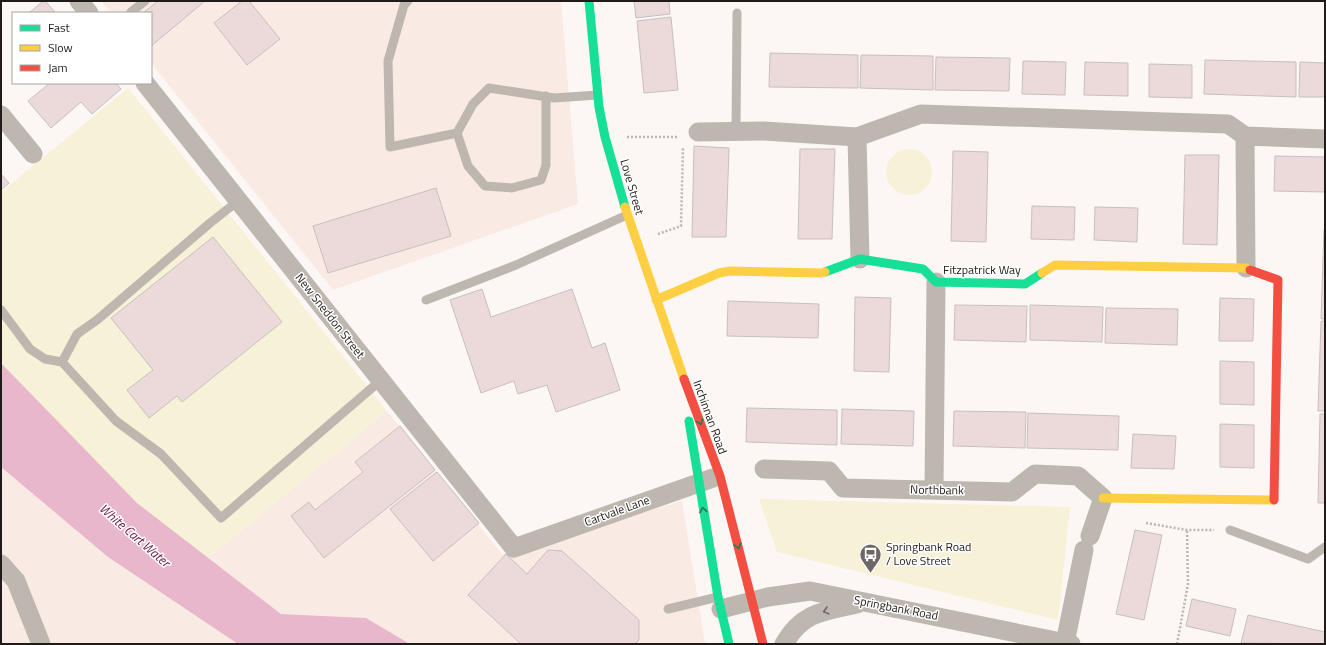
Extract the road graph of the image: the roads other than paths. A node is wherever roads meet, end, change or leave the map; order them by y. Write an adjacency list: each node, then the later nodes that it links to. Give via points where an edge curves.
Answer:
1 (79, 1): 5 (street)
2 (145, 1): 6 (lane)
3 (408, 1): 13 (lane, via 404,5 388,61 390,147)
4 (588, 1): 9 (street, Love Street)
5 (88, 12)
6 (131, 12)
7 (737, 13): 12 (lane)
8 (146, 84): 19 (street, New Sneddon Street)
9 (598, 95): 10 (lane, via 554,98); 20 (street, Love Street, via 605,137)
10 (546, 96): 13 (lane, via 489,88 473,104); 13 (lane, via 546,165 541,180 512,188 485,186 468,166)
11 (1, 115): 18 (street)
12 (736, 131): 14 (street); 16 (street)
13 (457, 133)
14 (691, 134)
15 (1245, 136): 16 (street, via 1228,124 921,114); 17 (street); 22 (street)
16 (857, 137): 21 (street)
17 (1325, 139)
18 (33, 154)
19 (238, 201): 27 (lane, via 77,334); 29 (street, New Sneddon Street)
20 (627, 215): 24 (lane, via 516,265); 25 (street, Love Street)
21 (860, 259): 23 (street, Fitzpatrick Way, via 923,269); 25 (street, Fitzpatrick Way, via 821,273 719,273)
22 (1246, 268): 23 (street, Fitzpatrick Way, via 1055,265 1025,284); 34 (street, Fitzpatrick Way, via 1278,280 1275,500)
23 (936, 282): 33 (street)
24 (426, 300)
25 (656, 300): 28 (street, Love Street)
26 (1, 310): 27 (lane, via 30,349 45,359)
27 (62, 362): 29 (lane, via 116,421 161,454 221,518)
28 (681, 372): 31 (street, Inchinnan Road, one-way to 31); 32 (street, Inchinnan Road)
29 (381, 380): 37 (street, New Sneddon Street)
30 (764, 469): 33 (street, Northbank, via 829,471 843,488)
31 (720, 476): 32 (street, Cartvale Lane); 39 (street, Inchinnan Road, one-way to 39)
32 (699, 482): 37 (street, Cartvale Lane); 41 (street, Inchinnan Road, one-way to 32)
33 (934, 490): 34 (street, Northbank, via 1012,492 1035,474 1078,476)
34 (1103, 498): 43 (street, via 1087,543)
35 (1230, 530): 36 (lane, via 1308,559)
36 (1325, 547)
37 (514, 548)
38 (1, 564): 44 (street, via 16,581)
39 (752, 600): 40 (street, Springbank Road, via 810,591); 41 (street, Springbank Road); 46 (street, Inchinnan Road)
40 (864, 602): 43 (street, Springbank Road); 47 (street, one-way to 47, via 822,611 806,618)
41 (719, 603): 42 (lane); 45 (street, Inchinnan Road)
42 (668, 609)
43 (1068, 643)
44 (41, 644)
45 (729, 644)
46 (763, 644)
47 (784, 644)

